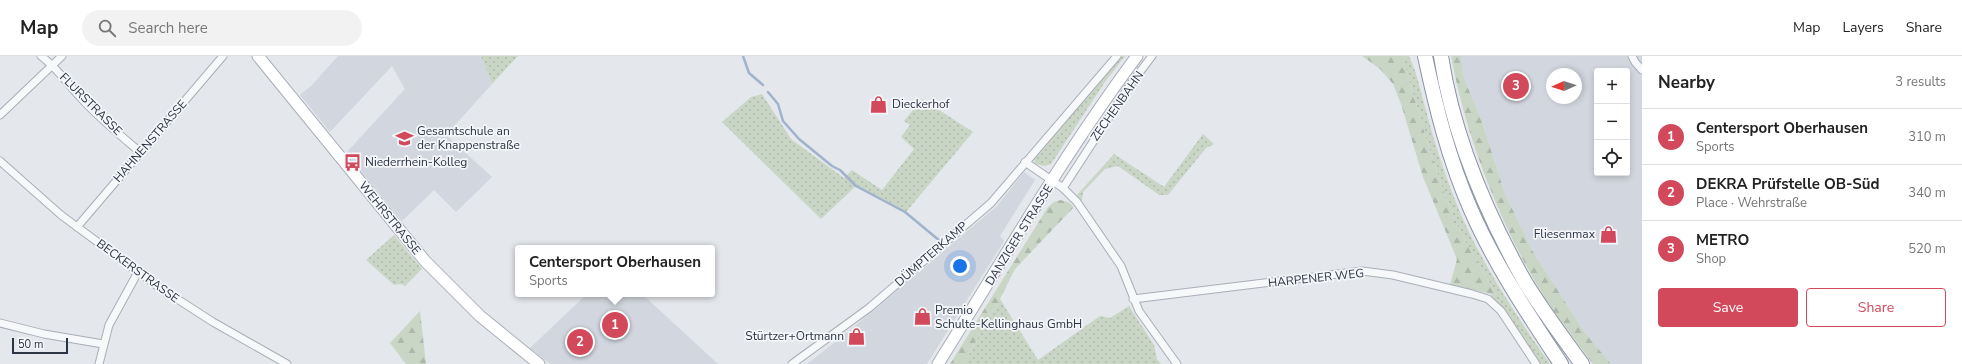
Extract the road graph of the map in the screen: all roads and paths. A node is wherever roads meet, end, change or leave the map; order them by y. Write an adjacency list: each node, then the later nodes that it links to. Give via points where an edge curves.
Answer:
1 (41, 56): 12 (street, FLURSTRASSE)
2 (62, 56): 12 (street)
3 (223, 56): 17 (street, HAHNENSTRASSE)
4 (258, 56): 30 (street, WEHRSTRASSE, via 425,261 480,316)
5 (1117, 56): 20 (street, DÜMPTERKAMP)
6 (1137, 56): 16 (street, ZECHENBAHN)
7 (1152, 56): 18 (street, ZECHENBAHN)
8 (1416, 56): 14 (highway)
9 (1425, 56): 14 (highway)
10 (1441, 56): 36 (highway, via 1472,171 1498,232 1526,283)
11 (1632, 56): 13 (street)
12 (52, 65): 15 (street); 17 (street, FLURSTRASSE, via 85,102)
13 (1642, 70)
14 (1437, 110): 35 (highway, via 1471,210 1523,308)
15 (0, 115)
16 (1074, 147): 21 (street, DANZIGER STRASSE)
17 (140, 152): 23 (street, HAHNENSTRASSE)
18 (1083, 156): 22 (street, DANZIGER STRASSE)
19 (0, 161): 23 (street, BECKERSTRASSE)
20 (1025, 162): 21 (street); 31 (street, DÜMPTERKAMP, via 987,206 869,308)
21 (1053, 181): 22 (street); 32 (street, DANZIGER STRASSE)
22 (1063, 188): 25 (street, via 1077,202 1121,266)
23 (77, 227): 24 (street, BECKERSTRASSE)
24 (138, 272): 27 (street, via 109,325); 29 (street, BECKERSTRASSE, via 191,309)
25 (1133, 299): 33 (street, via 1144,320); 34 (street, HARPENER WEG, via 1362,271 1393,275 1488,299 1501,311)
26 (0, 323): 27 (street)
27 (103, 344): 28 (street)
28 (99, 364)
29 (287, 364)
30 (539, 364)
31 (792, 364)
32 (938, 364)
33 (1177, 364)
34 (1536, 364)
35 (1561, 364)
36 (1582, 364)

